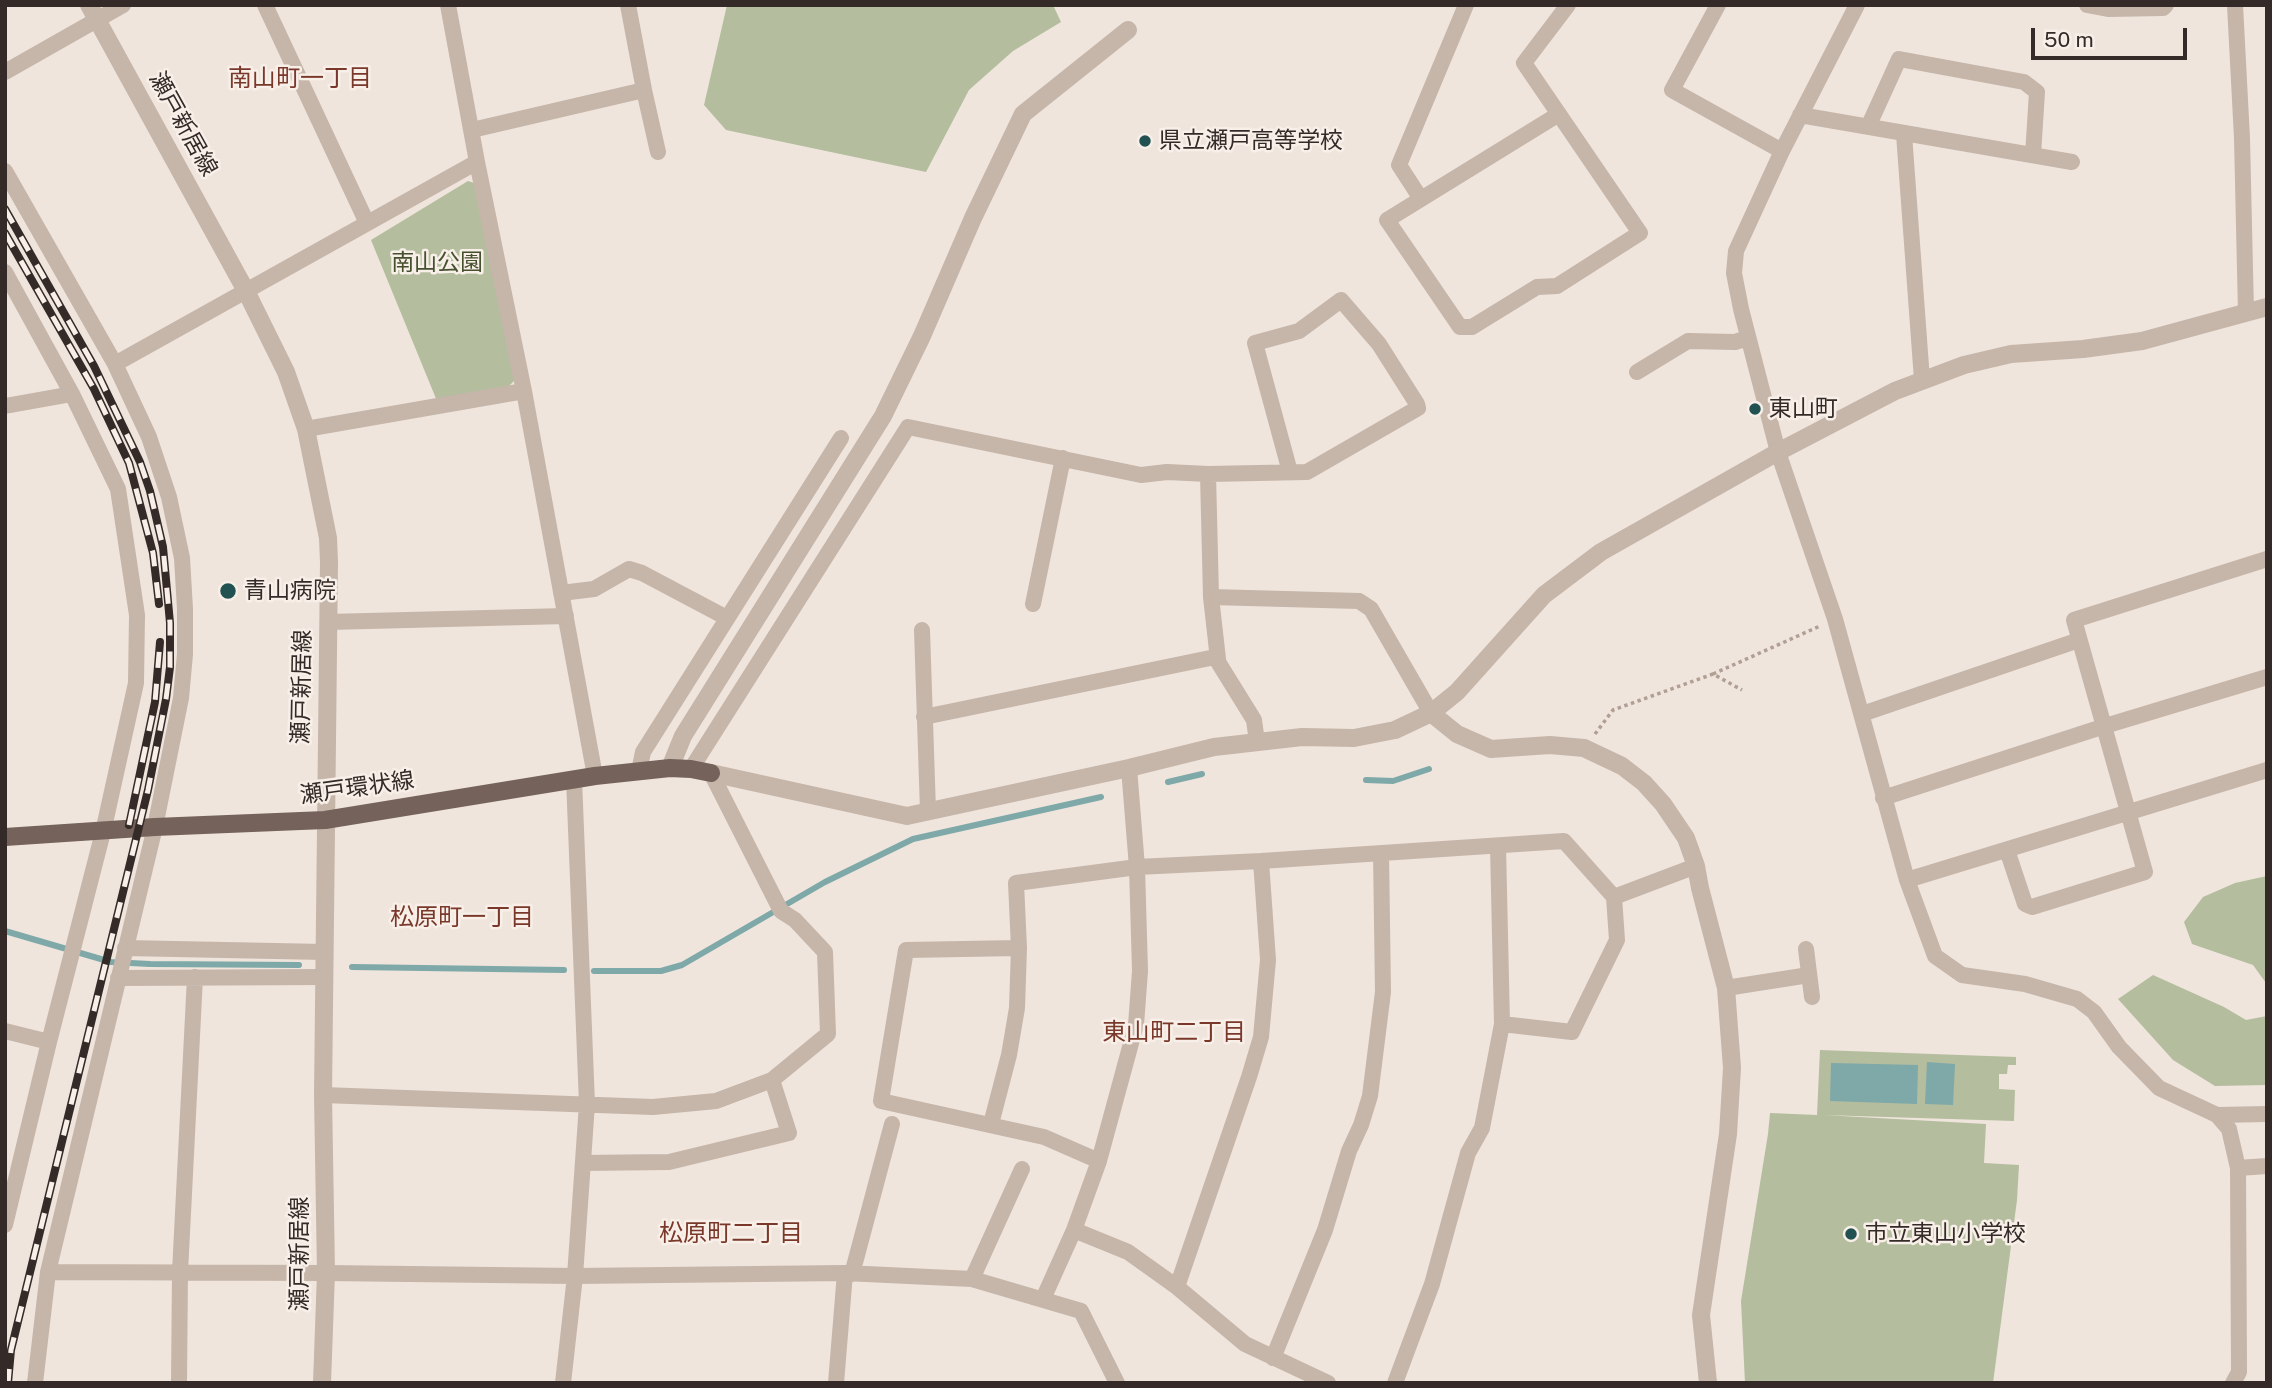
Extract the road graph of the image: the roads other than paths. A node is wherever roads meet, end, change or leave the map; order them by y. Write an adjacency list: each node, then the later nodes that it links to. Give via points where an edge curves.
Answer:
1 (123, 5): 12 (street)
2 (265, 5): 28 (street)
3 (448, 5): 19 (street)
4 (628, 5): 15 (street)
5 (1466, 5): 27 (street, via 1399,165)
6 (1568, 5): 16 (street, via 1524,63)
7 (1718, 5): 21 (street, via 1672,90)
8 (1857, 5): 17 (street)
9 (2087, 5): 10 (street, via 2108,9)
10 (2166, 5)
11 (2235, 5): 33 (street)
12 (93, 12): 14 (street); 30 (street, 瀬戸新居線)
13 (1128, 30): 63 (street, via 1023,114 883,416 683,736)
14 (5, 72)
15 (644, 90): 19 (street); 22 (street)
16 (1559, 114): 27 (street); 27 (street, via 1640,233 1557,286 1537,287 1472,327 1460,327 1387,220)
17 (1800, 115): 18 (street); 21 (street)
18 (1868, 127): 20 (street); 23 (street, via 1899,59 2024,82 2037,92)
19 (472, 130): 24 (street)
20 (1904, 134): 23 (street); 37 (street)
21 (1782, 151): 34 (street, via 1735,251 1734,273)
22 (659, 152)
23 (2033, 155): 25 (street)
24 (477, 162): 28 (street); 38 (street)
25 (2072, 162)
26 (5, 171): 35 (street)
27 (1421, 199)
28 (366, 223): 30 (street)
29 (5, 272): 31 (street)
30 (246, 291): 35 (street); 41 (street, 瀬戸新居線, via 286,372)
31 (12, 295): 39 (street)
32 (2267, 307): 33 (street)
33 (2246, 313): 37 (street, via 2142,341 2011,354)
34 (1748, 338): 36 (street, via 1688,341); 43 (street)
35 (115, 364): 75 (street, via 149,437 169,497 182,558 185,654 181,698)
36 (1637, 372)
37 (1923, 380): 43 (street)
38 (524, 391): 41 (street); 48 (street)
39 (72, 394): 40 (street); 76 (street, via 118,489 137,615 136,684)
40 (5, 406)
41 (306, 429): 53 (street, 瀬戸新居線, via 328,538)
42 (841, 438): 52 (street)
43 (1778, 452): 58 (street, via 1601,552 1544,595 1457,692); 59 (street)
44 (1063, 458): 46 (street, via 1142,475); 50 (street); 65 (street, via 908,427)
45 (1290, 472): 45 (street, via 1255,343 1299,331 1341,300 1379,344 1418,408 1307,472); 46 (street)
46 (1208, 474): 49 (street)
47 (2267, 559): 55 (street, via 2074,620)
48 (561, 593): 51 (street); 52 (street, via 594,589 629,569)
49 (1211, 597): 56 (street, via 1218,659); 58 (street, via 1359,601 1371,609)
50 (1033, 604)
51 (566, 616): 53 (street); 69 (street)
52 (727, 618): 67 (street, via 643,752)
53 (328, 622): 74 (street, 瀬戸新居線)
54 (922, 630): 60 (street)
55 (2079, 640): 59 (street); 61 (street)
56 (1215, 657): 60 (street); 62 (street, via 1254,720)
57 (2267, 677): 61 (street)
58 (1431, 713): 62 (street, via 1395,730 1354,738); 82 (street, via 1457,734 1491,749 1584,748 1622,766 1663,804 1686,838)
59 (1862, 714): 71 (street)
60 (924, 717): 72 (street)
61 (2105, 726): 71 (street); 73 (street)
62 (1257, 742): 64 (street, via 1214,747)
63 (670, 768): 65 (main road, 瀬戸環状線); 67 (main road, 瀬戸環状線)
64 (1129, 768): 72 (street); 83 (street)
65 (691, 769): 68 (main road, 瀬戸環状線)
66 (2267, 770): 73 (street)
67 (639, 771): 69 (main road, 瀬戸環状線)
68 (711, 773): 72 (street, via 907,816); 99 (street, via 778,905 825,952 828,1034)
69 (596, 776): 70 (main road, 瀬戸環状線)
70 (574, 779): 74 (main road, 瀬戸環状線); 101 (street)
71 (1883, 798): 84 (street)
72 (928, 811)
73 (2129, 812): 79 (street); 79 (street, via 2145,872 2032,907 2025,904)
74 (325, 820): 75 (main road, 瀬戸環状線); 89 (street, 瀬戸新居線)
75 (155, 827): 76 (main road, 瀬戸環状線); 88 (street)
76 (103, 832): 77 (main road, 瀬戸環状線); 98 (street)
77 (5, 838)
78 (1498, 846): 80 (street); 85 (street, via 1564,841); 96 (street)
79 (2007, 849): 84 (street)
80 (1381, 853): 81 (street); 122 (street, via 1383,992 1370,1096 1325,1230)
81 (1261, 861): 83 (street); 120 (street, via 1268,960 1261,1037)
82 (1696, 866): 85 (street); 94 (street)
83 (1136, 867): 86 (street, via 1016,883); 106 (street, via 1140,971 1136,1025)
84 (1907, 880): 103 (street, via 1934,956 1940,961 1962,975 2025,984 2077,999 2094,1012 2119,1047 2159,1088)
85 (1614, 897): 96 (street, via 1617,940 1572,1032)
86 (1019, 948): 105 (street, via 1015,1020); 105 (street, via 906,950 881,1101)
87 (1805, 949): 90 (street)
88 (125, 951): 89 (street); 91 (street)
89 (324, 952): 93 (street, 瀬戸新居線)
90 (1809, 975): 94 (street); 95 (street)
91 (119, 976): 92 (street); 114 (street)
92 (195, 977): 93 (street); 115 (street)
93 (324, 977): 100 (street, 瀬戸新居線)
94 (1727, 988): 131 (street, via 1732,1068 1728,1134 1701,1315)
95 (1812, 997)
96 (1502, 1024): 130 (street, via 1482,1128 1468,1153 1432,1284)
97 (5, 1031): 98 (street)
98 (49, 1042): 111 (street)
99 (772, 1080): 101 (street, via 716,1101 653,1107); 107 (street, via 789,1133 669,1162)
100 (323, 1095): 101 (street); 116 (street, 瀬戸新居線)
101 (587, 1104): 107 (street)
102 (2267, 1114): 103 (street)
103 (2217, 1115): 109 (street, via 2229,1129)
104 (892, 1124): 117 (street)
105 (990, 1124): 106 (street, via 1044,1137)
106 (1099, 1161): 113 (street)
107 (583, 1163): 118 (street)
108 (2267, 1166): 109 (street)
109 (2238, 1168): 132 (street, via 2239,1372)
110 (1023, 1169): 119 (street)
111 (8, 1197): 112 (street)
112 (5, 1225)
113 (1074, 1230): 120 (street, via 1128,1252); 121 (street)
114 (48, 1272): 115 (street); 123 (street)
115 (180, 1272): 116 (street); 124 (street)
116 (326, 1273): 118 (street); 125 (street, 瀬戸新居線)
117 (848, 1273): 118 (street); 119 (street); 127 (street)
118 (575, 1276): 126 (street)
119 (972, 1279): 121 (street)
120 (1177, 1287): 122 (street, via 1245,1344)
121 (1044, 1299): 128 (street, via 1081,1311)
122 (1273, 1358): 129 (street)
123 (36, 1383)
124 (179, 1383)
125 (322, 1383)
126 (563, 1383)
127 (836, 1383)
128 (1117, 1383)
129 (1328, 1383)
130 (1395, 1383)
131 (1708, 1383)
132 (2233, 1383)

